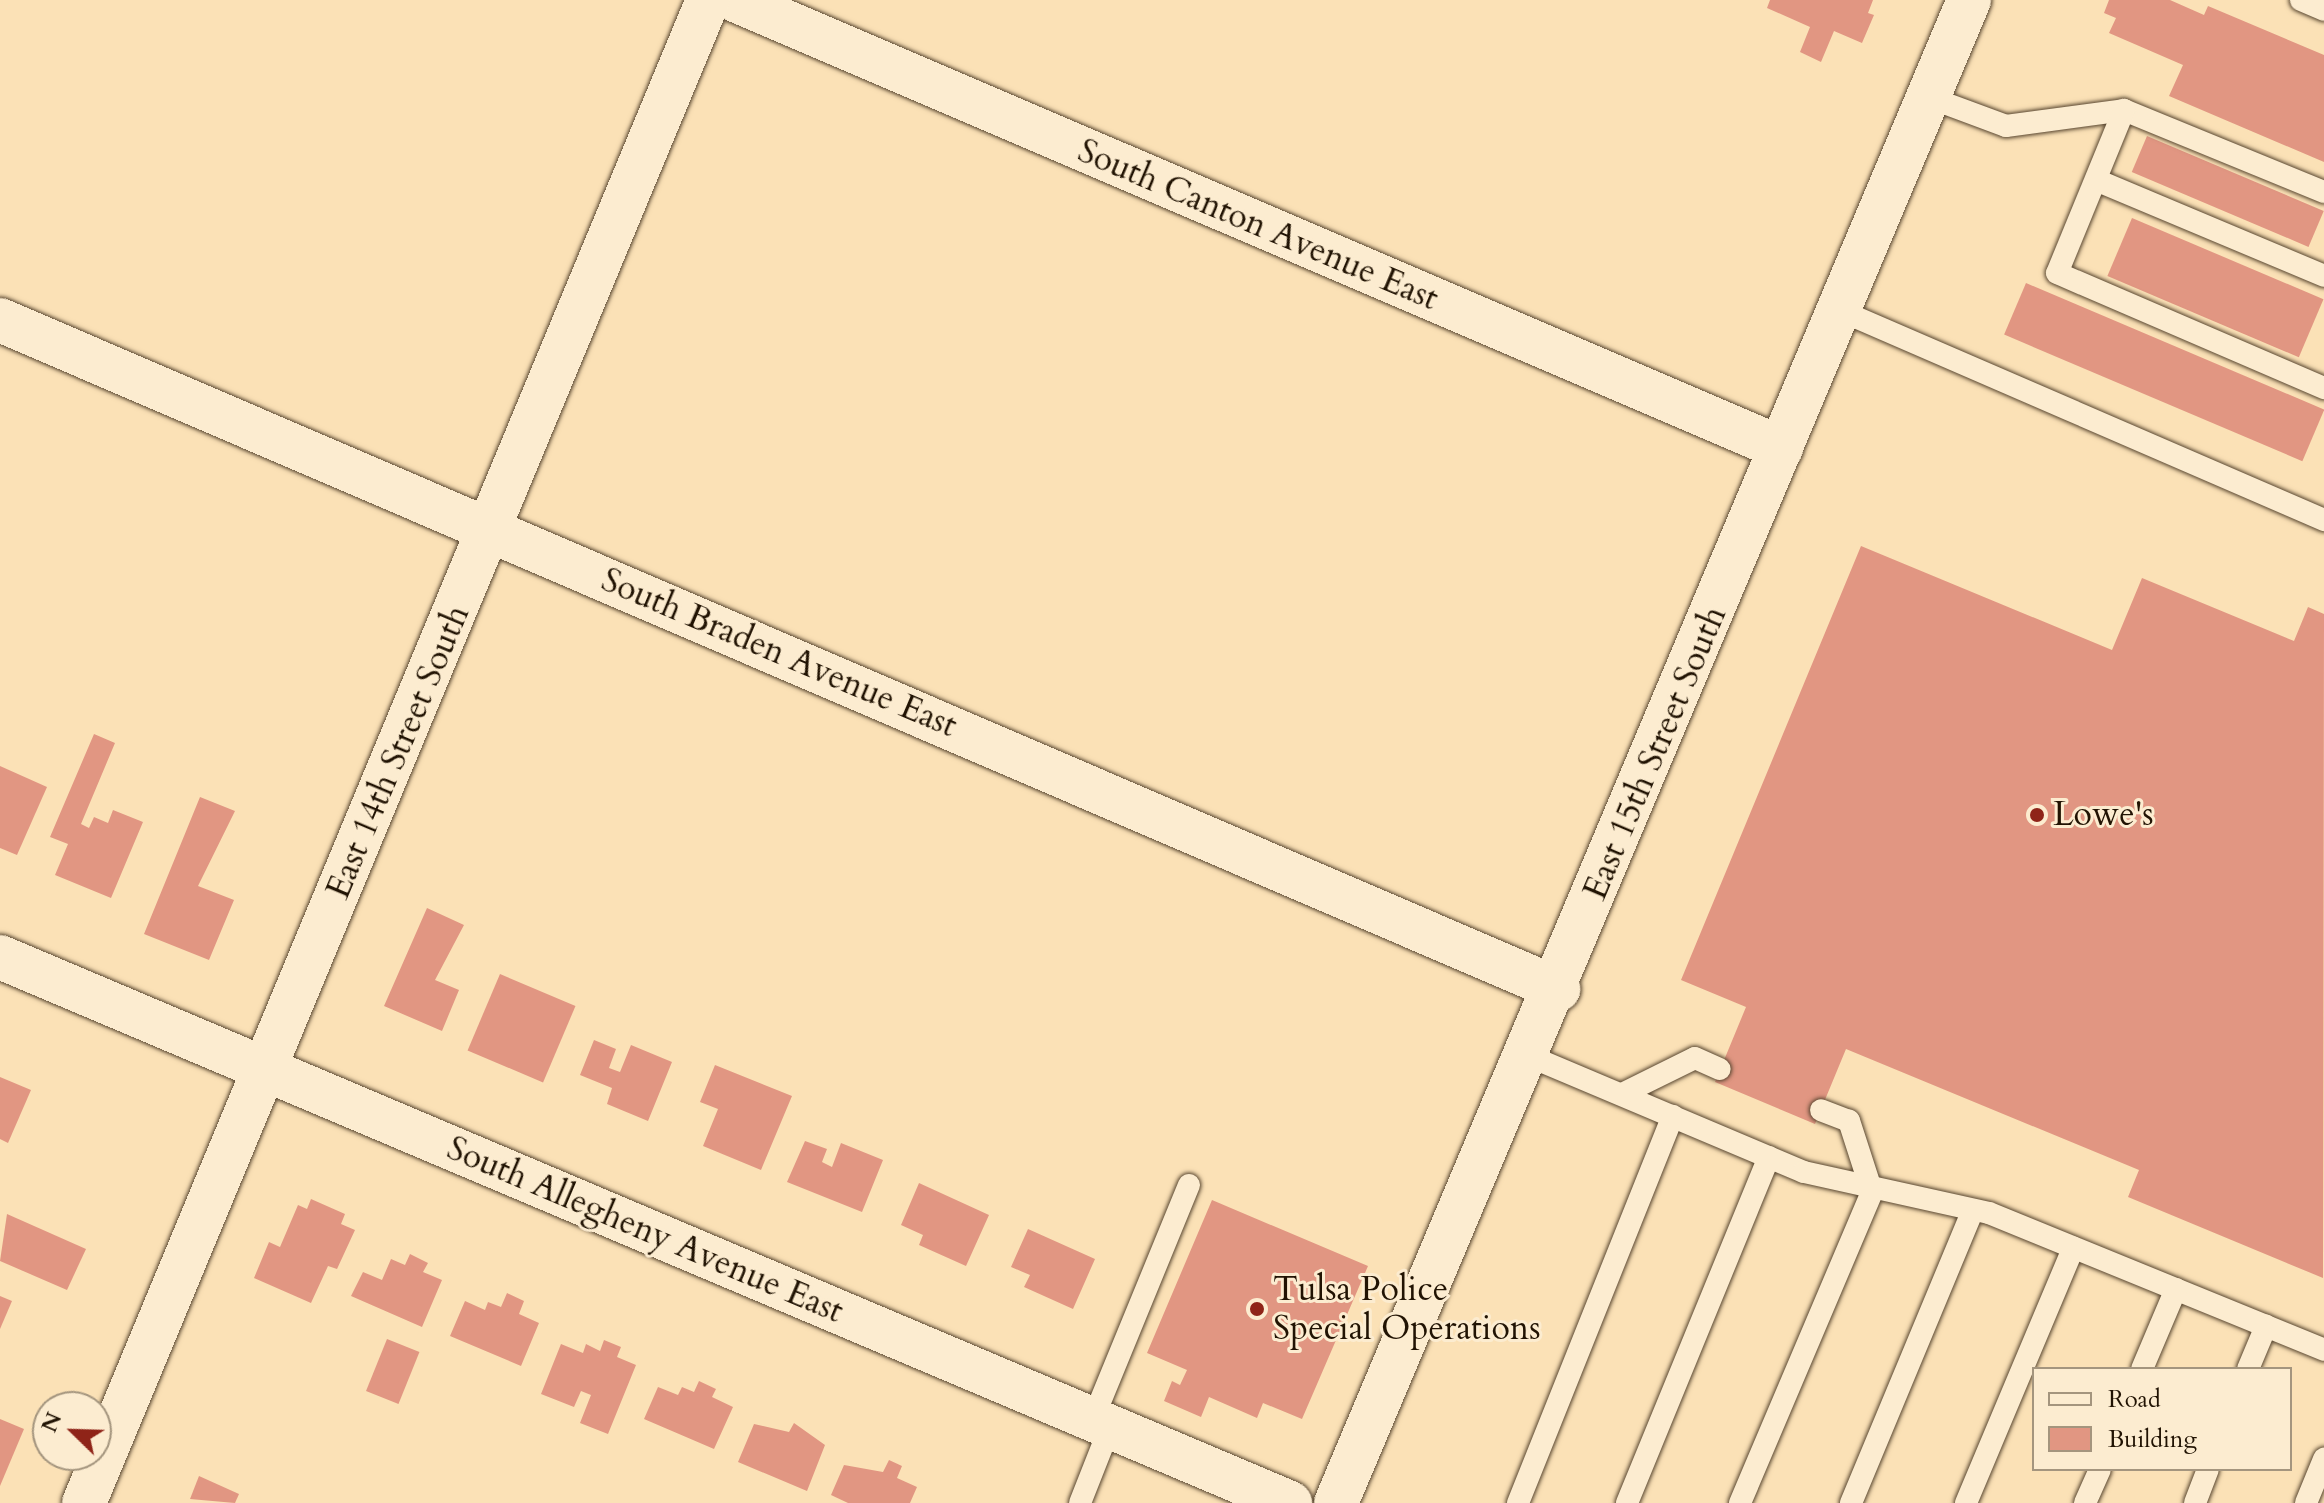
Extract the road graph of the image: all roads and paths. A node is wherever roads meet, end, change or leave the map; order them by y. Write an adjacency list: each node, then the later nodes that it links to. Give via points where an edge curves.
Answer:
1 (708, 0): 16 (street, East 14th Street South)
2 (735, 0): 14 (street, South Canton Avenue East)
3 (1969, 0): 6 (street, East 15th Street South)
4 (2301, 0): 5 (lane)
5 (2324, 10)
6 (1928, 97): 7 (lane, via 2006,126); 11 (street, East 15th Street South)
7 (2134, 113): 8 (lane); 9 (lane)
8 (2096, 180): 10 (lane); 13 (lane, via 2057,273)
9 (2324, 192)
10 (2324, 276)
11 (1839, 310): 14 (street, East 15th Street South); 15 (lane)
12 (0, 320): 16 (street, South Braden Avenue East)
13 (2324, 388)
14 (1781, 448): 18 (street, East 15th Street South)
15 (2324, 520)
16 (491, 529): 18 (street, South Braden Avenue East); 20 (street, East 14th Street South)
17 (0, 957): 20 (street, South Allegheny Avenue East)
18 (1558, 989): 19 (street, East 15th Street South)
19 (1529, 1056): 22 (lane); 42 (street, East 15th Street South)
20 (266, 1069): 35 (street, South Allegheny Avenue East); 39 (street, East 14th Street South)
21 (1720, 1069): 22 (lane, via 1695,1058)
22 (1622, 1094): 24 (lane)
23 (1821, 1110): 27 (lane, via 1849,1121)
24 (1673, 1116): 25 (lane); 43 (lane)
25 (1769, 1157): 27 (lane); 44 (lane)
26 (1189, 1185): 35 (lane)
27 (1872, 1192): 28 (lane); 45 (lane)
28 (1973, 1210): 29 (lane); 46 (lane)
29 (2073, 1248): 30 (lane); 47 (lane)
30 (2176, 1289): 31 (lane); 33 (lane)
31 (2266, 1326): 32 (lane); 34 (lane)
32 (2324, 1350)
33 (2143, 1367)
34 (2249, 1367)
35 (1102, 1423): 40 (lane); 41 (street, South Allegheny Avenue East)
36 (2324, 1459): 50 (lane)
37 (2099, 1471): 48 (lane)
38 (2207, 1471): 49 (lane)
39 (84, 1503)
40 (1080, 1503)
41 (1290, 1503)
42 (1336, 1503)
43 (1518, 1503)
44 (1627, 1503)
45 (1740, 1503)
46 (1851, 1503)
47 (1966, 1503)
48 (2085, 1503)
49 (2195, 1503)
50 (2306, 1503)

